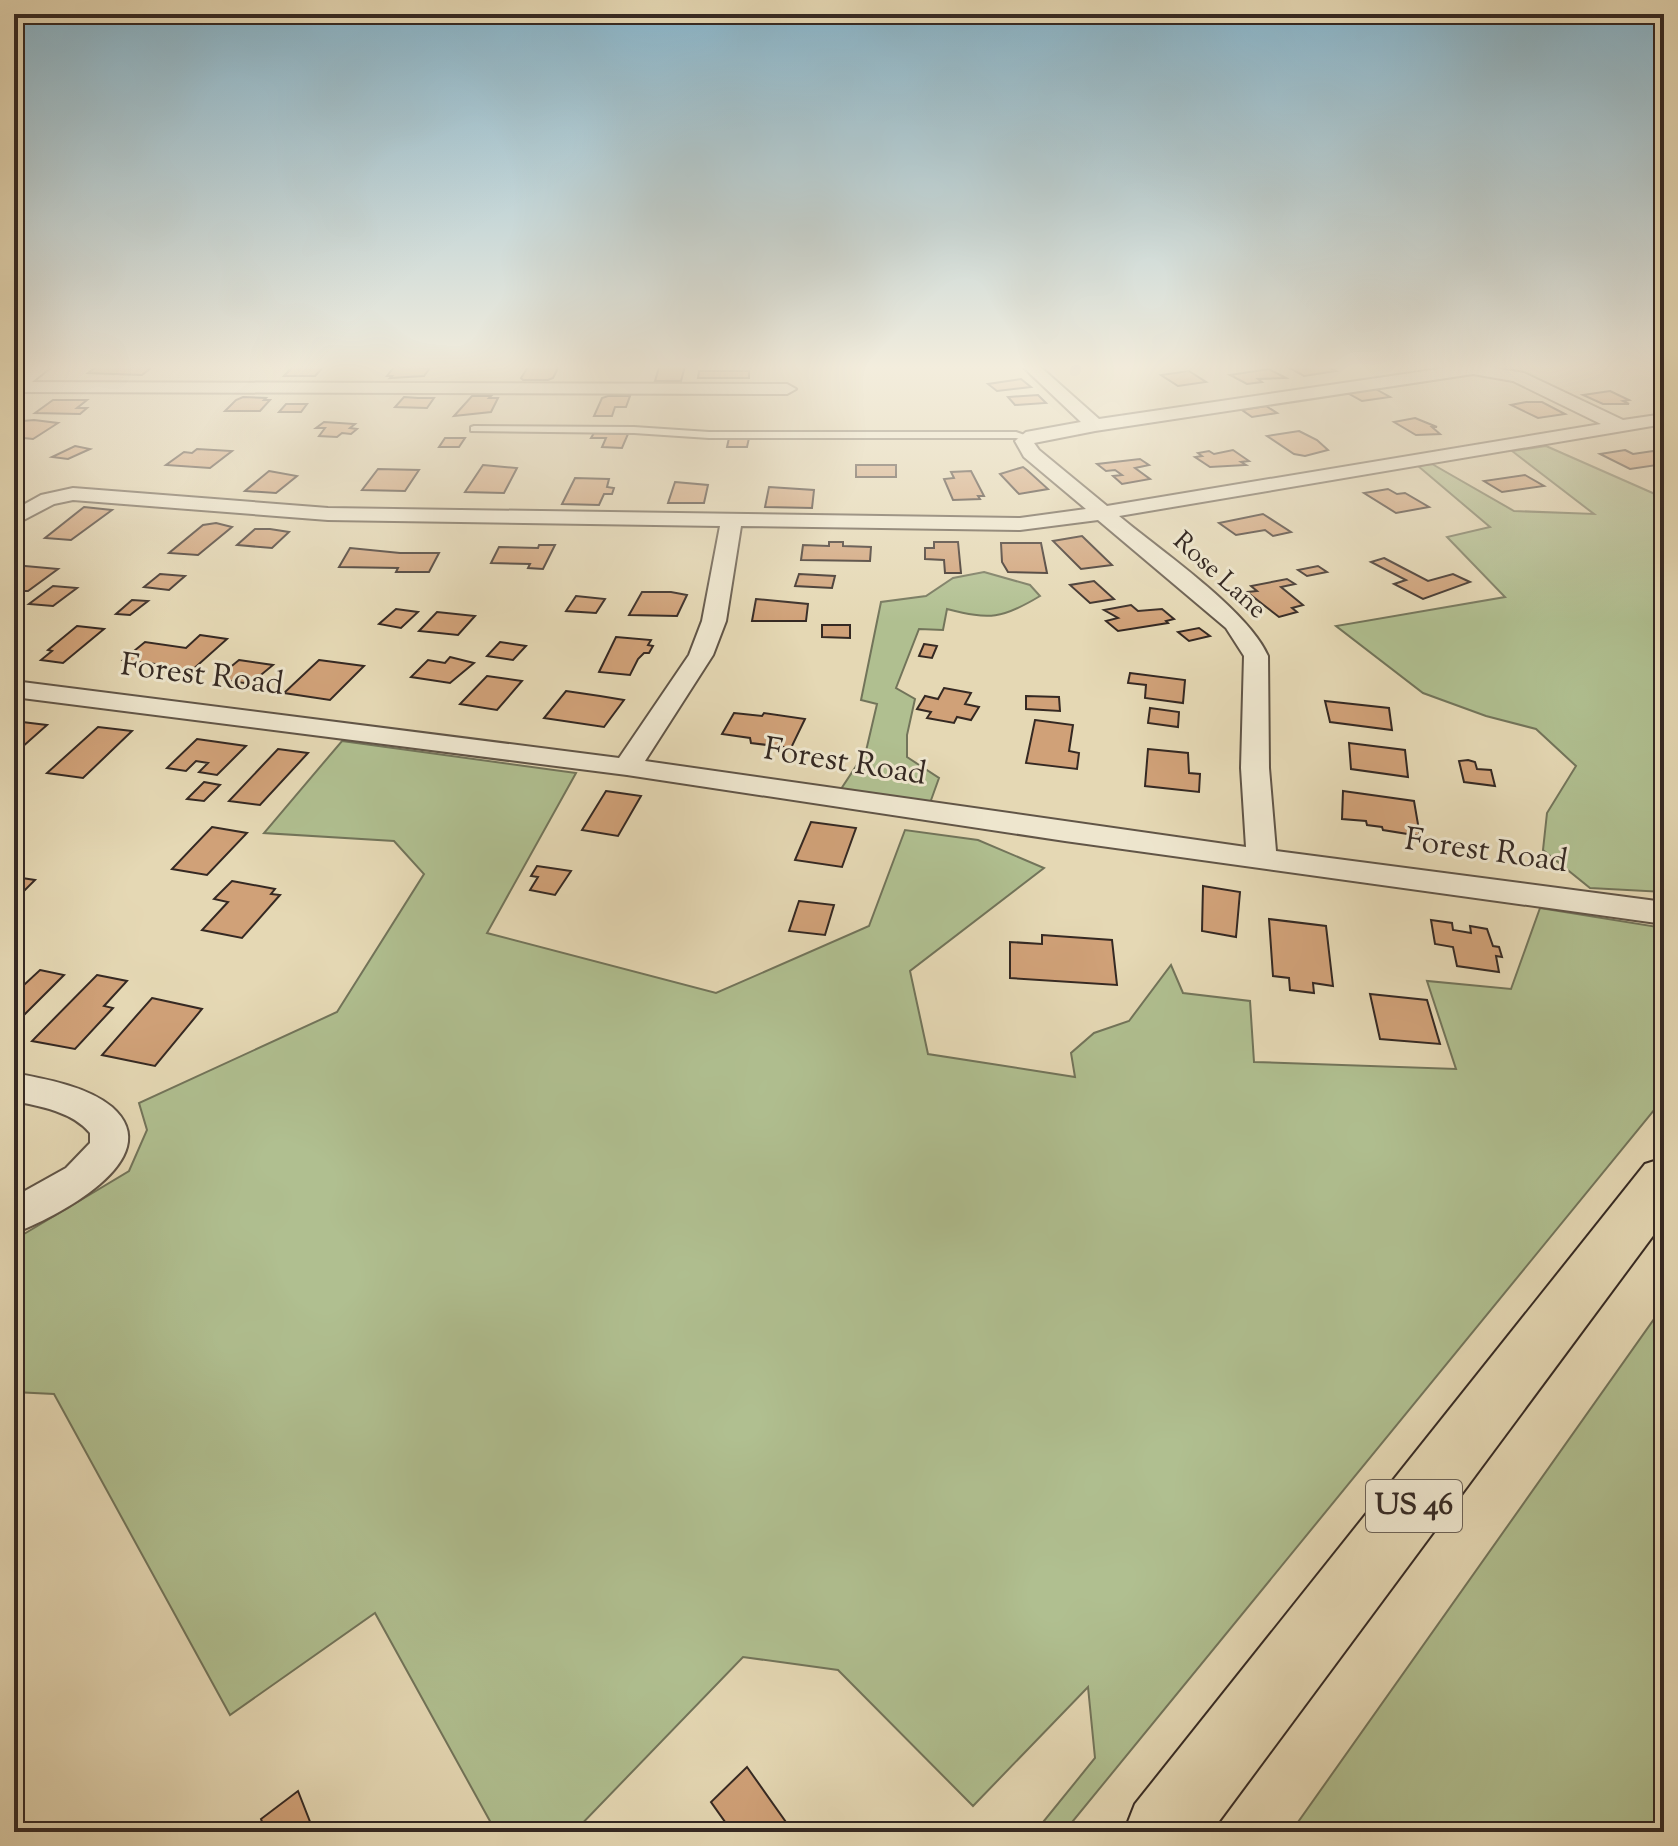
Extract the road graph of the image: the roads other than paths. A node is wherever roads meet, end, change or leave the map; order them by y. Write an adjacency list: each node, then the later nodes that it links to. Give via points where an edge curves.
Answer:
1 (1030, 450): 3 (street, Rose Lane)
2 (1477, 450): 3 (street)
3 (1103, 513): 5 (street, via 1020,524); 8 (street, Rose Lane, via 1234,623 1254,649)
4 (14, 519): 5 (street, via 48,499 78,494 328,514)
5 (732, 519): 7 (street, via 701,655)
6 (14, 689): 7 (street, Forest Road)
7 (627, 767): 8 (street, Forest Road)
8 (1262, 858): 9 (street, Forest Road)
9 (1664, 913)
10 (14, 1087): 12 (street, via 78,1104 101,1119 109,1133 105,1153 95,1166)
11 (1664, 1180): 13 (main road, US 46)
12 (14, 1216)
13 (1163, 1832)

